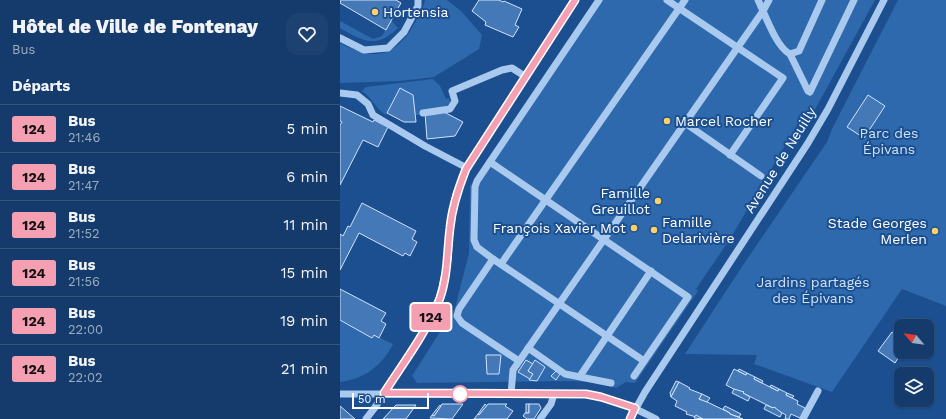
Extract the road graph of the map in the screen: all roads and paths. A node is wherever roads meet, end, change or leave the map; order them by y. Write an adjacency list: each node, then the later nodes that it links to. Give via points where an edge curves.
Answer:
1 (418, 0): 13 (street, via 418,6 404,32 388,48 364,50)
2 (575, 0): 16 (street)
3 (599, 0): 21 (street)
4 (667, 0): 11 (street)
5 (685, 0): 11 (street)
6 (758, 0): 12 (street)
7 (769, 0): 12 (street)
8 (822, 0): 15 (street, via 799,51)
9 (854, 0): 15 (street, via 810,92)
10 (884, 0): 42 (street, Avenue de Neuilly, via 828,110 808,143)
11 (679, 8): 14 (street); 24 (street)
12 (763, 11): 14 (street); 15 (street, via 782,48)
13 (340, 38)
14 (737, 48): 19 (street); 20 (street, via 783,78)
15 (790, 54)
16 (526, 77): 18 (street, via 512,68 502,70 452,91 455,101 450,109); 22 (street)
17 (340, 93): 22 (street, via 357,95 368,104 373,115)
18 (423, 112)
19 (685, 123): 20 (street); 25 (street)
20 (730, 155): 23 (street)
21 (490, 162): 24 (street); 26 (street, via 475,187 474,240 477,247)
22 (467, 168): 38 (street, via 456,194 448,260 440,297 424,332)
23 (761, 176)
24 (545, 199): 25 (street); 27 (street)
25 (604, 239): 28 (street); 29 (street)
26 (493, 258): 27 (street); 32 (street, via 457,316 462,323)
27 (501, 264): 29 (street)
28 (651, 271): 30 (street); 33 (street, via 688,297)
29 (559, 304): 30 (street); 31 (street)
30 (607, 336): 33 (street); 34 (street)
31 (528, 348): 32 (street); 34 (street, via 565,374)
32 (519, 361): 40 (street, via 513,370)
33 (644, 361): 35 (street)
34 (580, 376): 36 (street)
35 (634, 376)
36 (611, 382)
37 (818, 392): 47 (street)
38 (384, 393): 39 (street); 40 (street); 43 (street)
39 (340, 394)
40 (511, 394): 41 (street)
41 (554, 394): 42 (street, via 593,395); 44 (street, via 551,404)
42 (635, 408): 45 (street, Avenue de Neuilly); 46 (street)
43 (366, 419)
44 (540, 419)
45 (630, 419)
46 (656, 419)
47 (803, 419)

